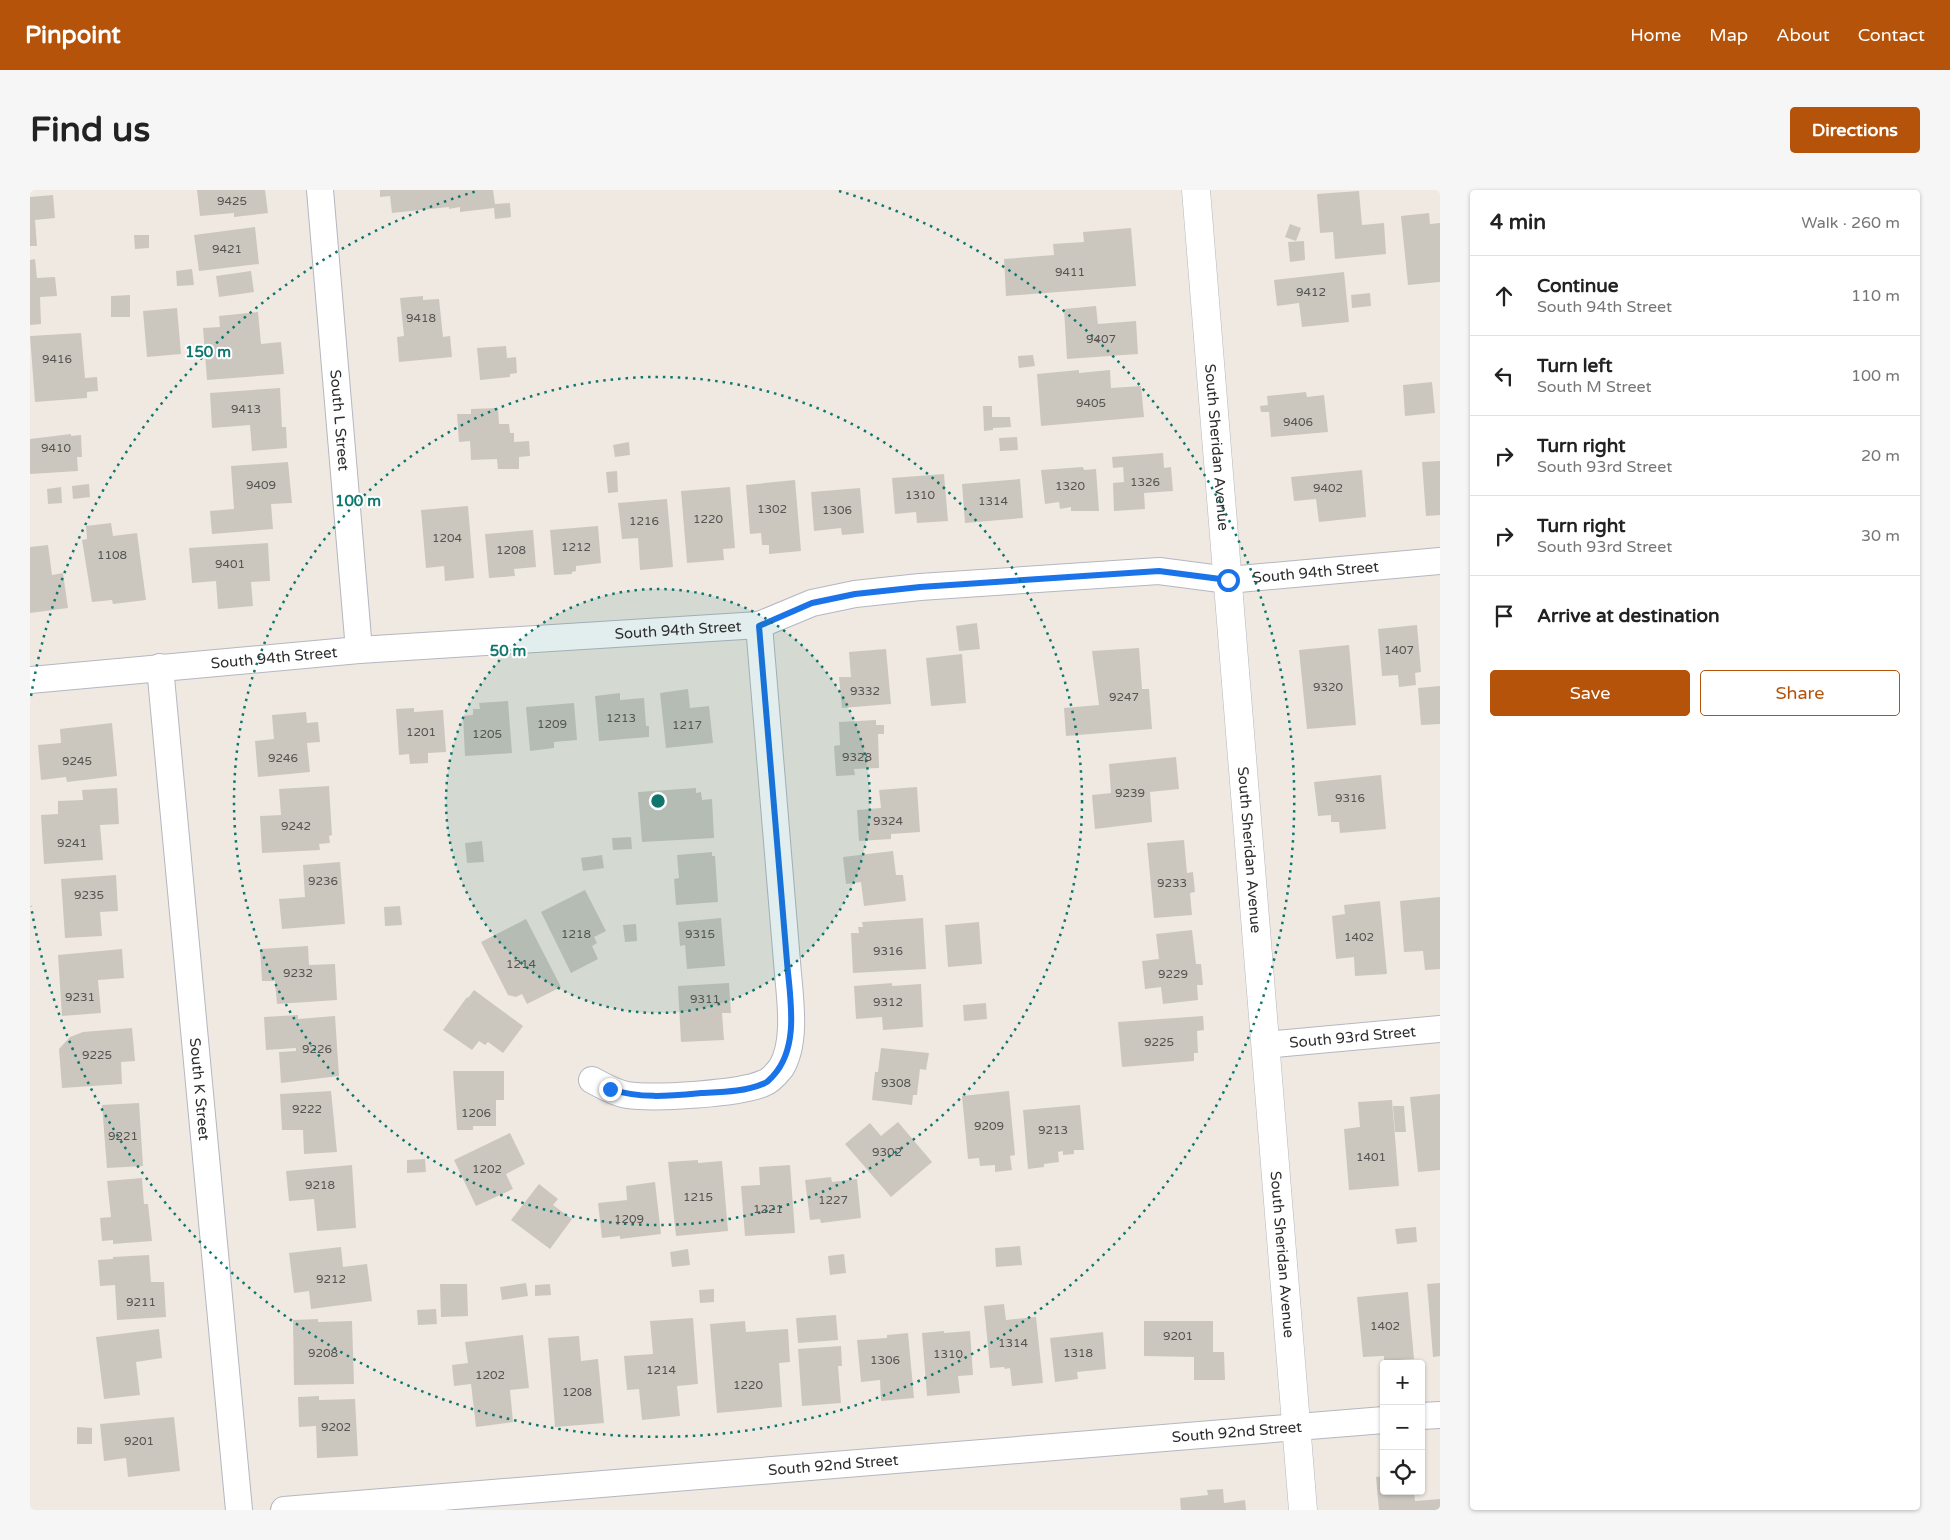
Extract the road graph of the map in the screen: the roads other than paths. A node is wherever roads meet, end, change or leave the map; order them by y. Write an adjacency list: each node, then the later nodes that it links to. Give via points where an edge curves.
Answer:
1 (320, 190): 6 (street, South L Street)
2 (1196, 190): 4 (street, South Sheridan Avenue)
3 (1440, 561): 4 (street, South 94th Street)
4 (1228, 580): 5 (street, South 94th Street, via 1159,571 920,587 855,594 812,603); 10 (street, South Sheridan Avenue)
5 (759, 626): 6 (street, South 94th Street); 11 (street, via 791,1016 789,1047 781,1067 767,1083 746,1090 666,1096 626,1095)
6 (359, 650): 7 (street, South 94th Street)
7 (160, 668): 8 (street, South 94th Street); 17 (street, South K Street)
8 (30, 680)
9 (1440, 1029): 10 (street, South 93rd Street)
10 (1265, 1045): 15 (street, South Sheridan Avenue)
11 (592, 1080)
12 (1440, 1415): 13 (street)
13 (1425, 1416)
14 (1380, 1420): 15 (street, South 92nd Street)
15 (1296, 1427): 16 (street, South 92nd Street); 19 (street, South Sheridan Avenue)
16 (459, 1503): 18 (street, South 92nd Street)
17 (239, 1510)
18 (284, 1510)
19 (1303, 1510)

